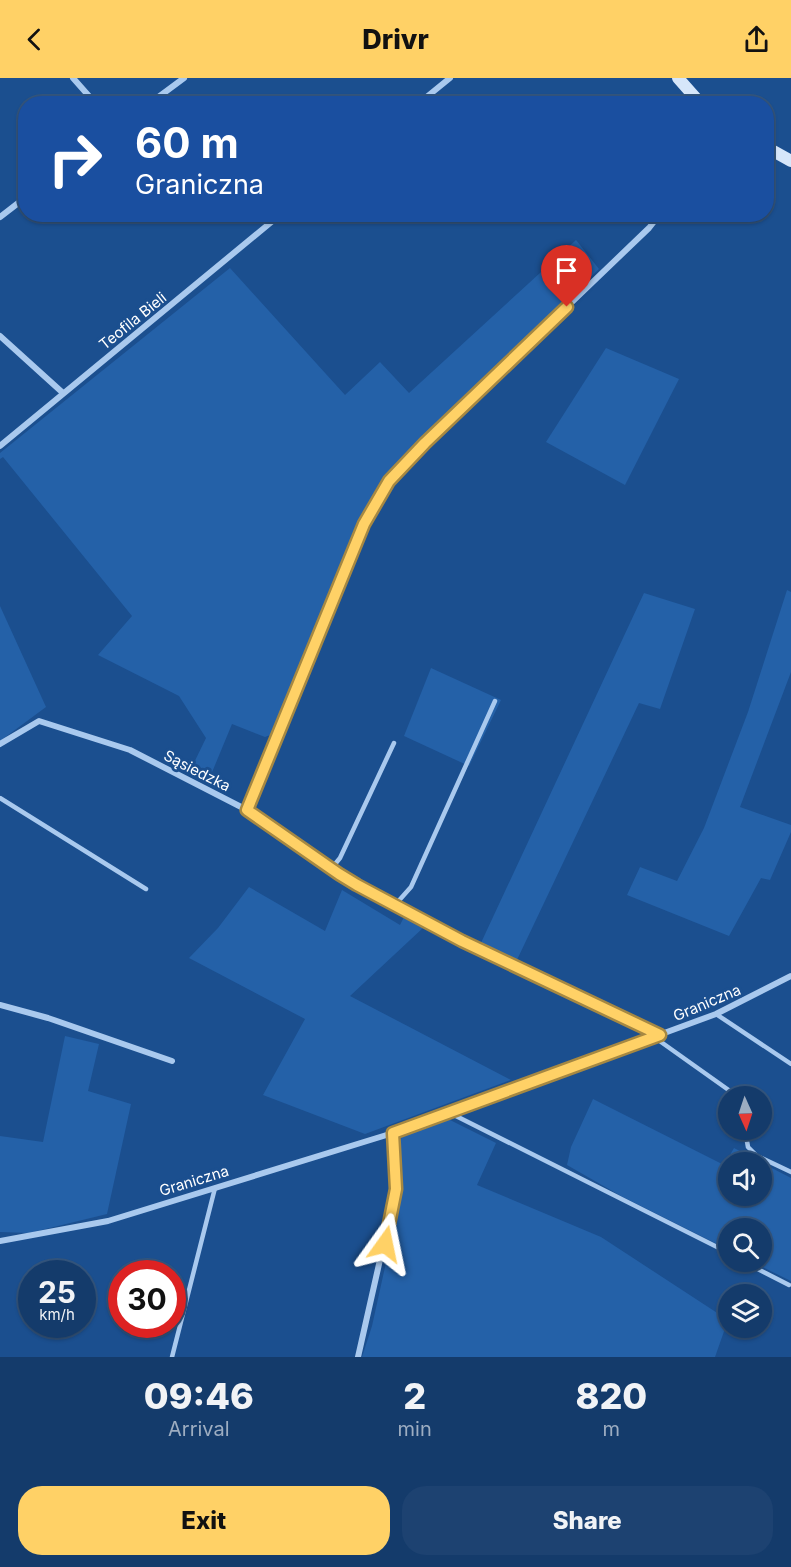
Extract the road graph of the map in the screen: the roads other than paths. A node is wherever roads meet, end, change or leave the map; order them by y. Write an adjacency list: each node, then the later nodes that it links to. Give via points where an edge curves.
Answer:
1 (73, 78): 5 (street)
2 (184, 78): 6 (street)
3 (450, 78): 7 (street)
4 (678, 78): 8 (street)
5 (89, 96)
6 (160, 96)
7 (428, 96)
8 (694, 96)
9 (774, 152): 10 (street)
10 (791, 162)
11 (18, 203): 12 (street)
12 (0, 217)
13 (271, 222): 16 (street, Teofila Bieli)
14 (654, 222): 22 (street, via 389,481 364,524)
15 (0, 336): 16 (street)
16 (63, 393): 17 (street, Teofila Bieli)
17 (0, 446)
18 (495, 701): 25 (lane, via 411,887)
19 (394, 743): 23 (lane, via 340,858)
20 (0, 744): 22 (street, Sąsiedzka, via 39,721 130,750)
21 (0, 798): 24 (lane)
22 (247, 810): 23 (street, Sąsiedzka)
23 (331, 869): 25 (street, Sąsiedzka)
24 (146, 889)
25 (395, 905): 29 (street, Sąsiedzka)
26 (791, 976): 28 (street, Graniczna)
27 (0, 1005): 30 (street)
28 (716, 1014): 29 (street, Graniczna); 31 (lane)
29 (657, 1036): 32 (lane); 33 (street, Graniczna)
30 (172, 1061)
31 (791, 1064)
32 (724, 1086)
33 (448, 1112): 34 (street, Graniczna); 39 (lane)
34 (393, 1133): 37 (street, Graniczna); 43 (street, via 396,1189)
35 (747, 1140): 36 (lane, via 748,1148 757,1156)
36 (791, 1172)
37 (215, 1187): 38 (street, Graniczna, via 108,1221); 42 (lane)
38 (0, 1241)
39 (718, 1247)
40 (764, 1272): 41 (lane)
41 (789, 1285)
42 (172, 1357)
43 (358, 1357)

